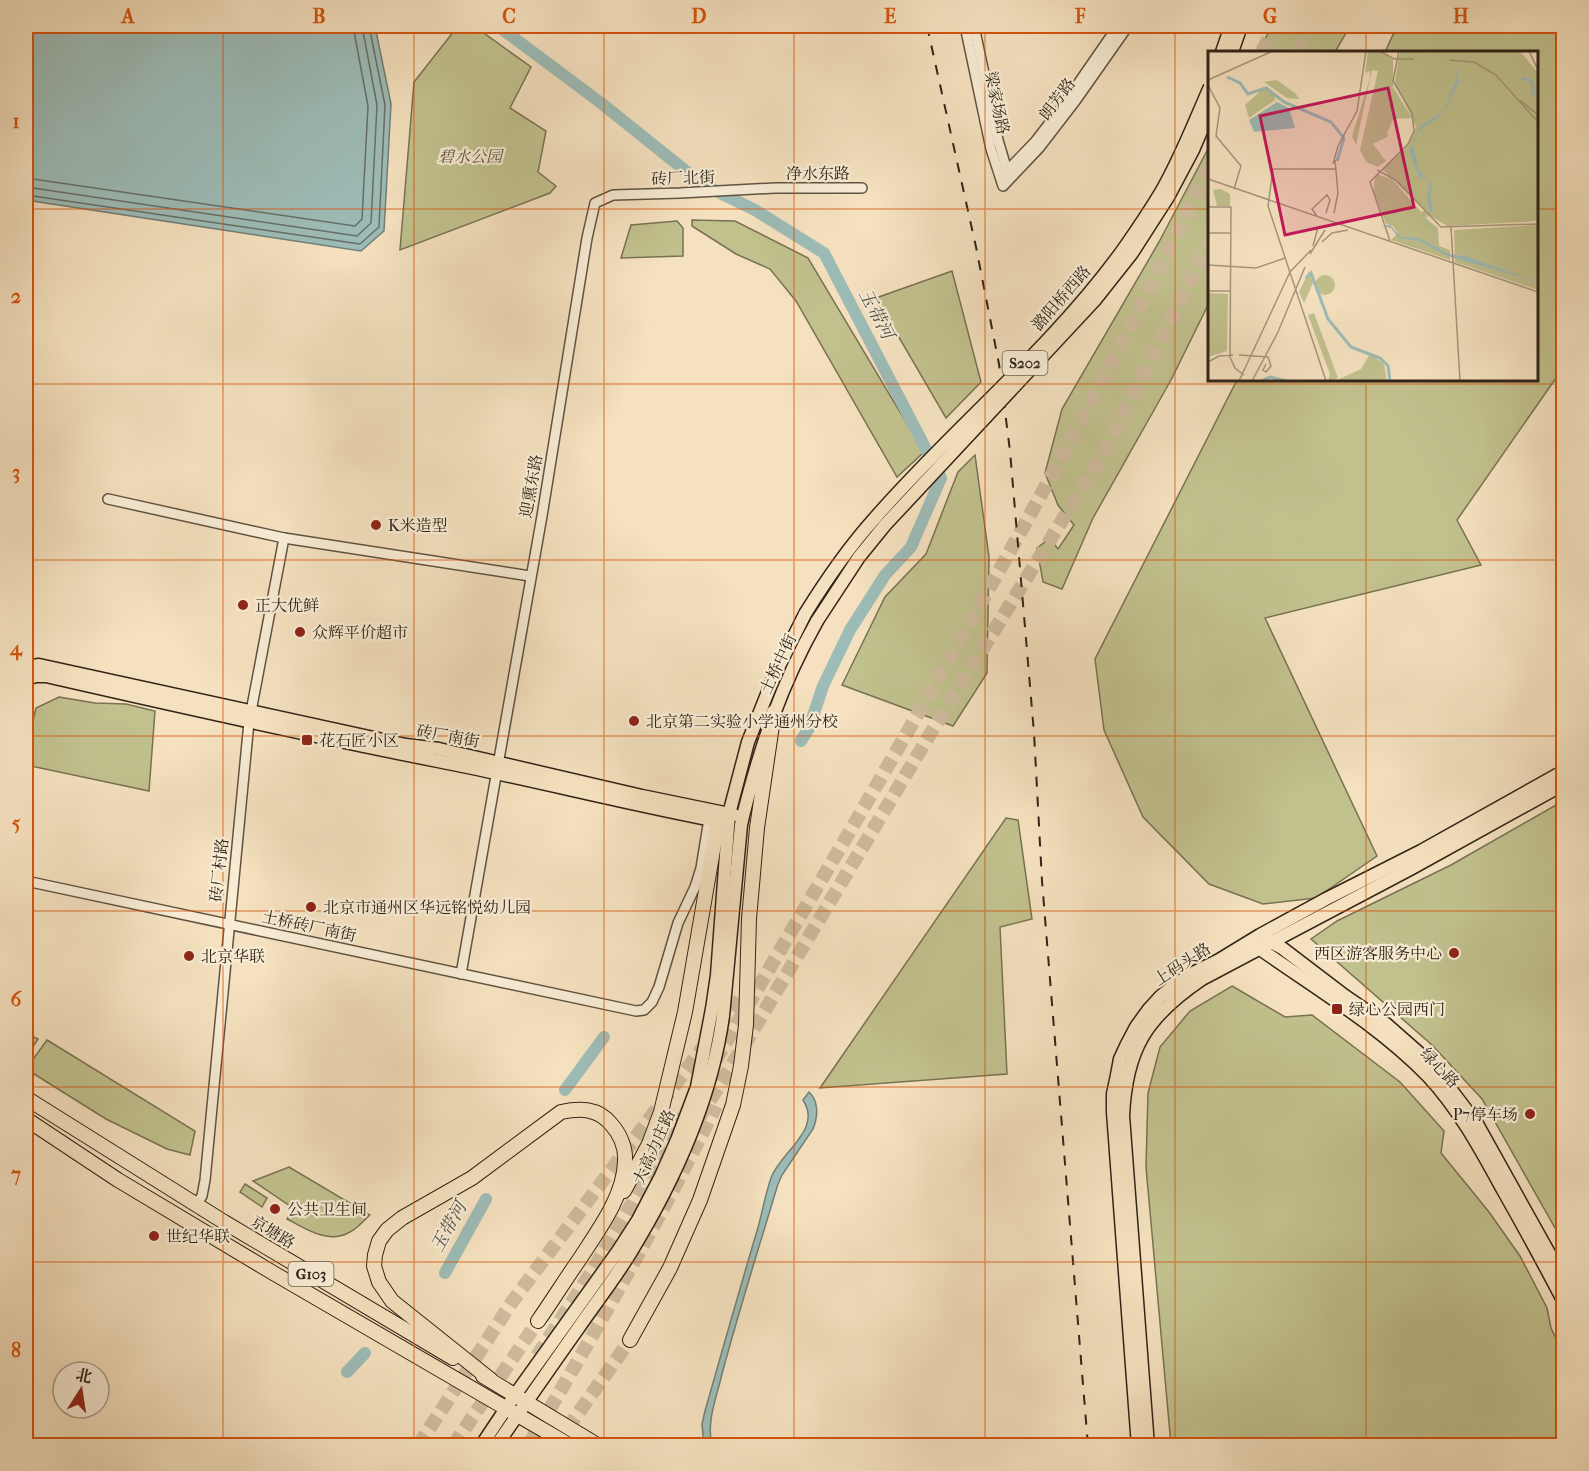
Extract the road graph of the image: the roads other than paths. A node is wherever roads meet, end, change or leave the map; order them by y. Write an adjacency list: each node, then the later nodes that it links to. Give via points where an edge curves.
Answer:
1 (965, 26): 11 (street, 梁家场路, via 991,149)
2 (974, 26): 11 (street, 梁家场路)
3 (1118, 26): 11 (street, 朗芳路, via 1062,107)
4 (1128, 26): 11 (street, 朗芳路, via 1039,148)
5 (1241, 26): 6 (main road)
6 (1232, 33): 7 (main road); 8 (main road)
7 (1223, 51)
8 (1232, 51)
9 (1208, 89): 25 (main road, 潞阳桥西路 / S202, bridge, via 1160,194 1124,248 1045,342 875,518 843,557 805,614 775,674)
10 (1208, 112): 18 (main road, 潞阳桥西路 / S202, bridge, via 1168,198 1132,253 1087,309 885,525)
11 (1005, 178)
12 (775, 188): 13 (street, 净水东路); 14 (street, 砖厂北街, via 613,195)
13 (862, 188)
14 (595, 203): 17 (street, 迎熏东路)
15 (108, 499): 16 (street)
16 (284, 538): 17 (street); 21 (street, 砖厂村路)
17 (530, 576): 22 (street, 迎熏东路)
18 (817, 621): 20 (main road, 土桥中街 / S202)
19 (26, 676): 21 (main road, 砖厂南街, via 39,666)
20 (774, 712): 26 (main road, 土桥中街 / S202); 27 (highway)
21 (250, 717): 22 (main road, 砖厂南街, via 439,749); 30 (street, 砖厂村路)
22 (496, 768): 25 (main road, 砖厂南街, via 661,810); 25 (main road, 砖厂南街, via 642,796); 32 (street, 迎熏东路)
23 (1563, 771): 29 (main road, 上码头路)
24 (1563, 784): 29 (main road, 上码头路, via 1412,868)
25 (721, 819): 26 (main road, 砖厂南街); 32 (street, 土桥砖厂南街, via 678,923 659,987 644,1010); 36 (highway, via 685,1011 661,1112 649,1144); 42 (main road, 大高力庄路, via 717,975 696,1087 677,1140 638,1220)
26 (742, 821): 27 (main road, 砖厂南街); 42 (main road, 大高力庄路, via 723,1016 704,1102 687,1145 627,1257)
27 (758, 824): 40 (highway, via 749,919 746,1025 733,1105 700,1200 670,1268)
28 (26, 881): 30 (street, 土桥砖厂南街)
29 (1303, 919): 31 (main road, 上码头路)
30 (229, 924): 32 (street, 土桥砖厂南街); 35 (street, 砖厂村路, via 206,1180)
31 (1260, 942): 37 (main road, 绿心路, via 1282,948 1386,1024 1442,1078 1477,1124); 38 (main road, 绿心路, via 1375,1029 1449,1101 1485,1155); 44 (main road, 上码头路, via 1222,963 1195,972 1160,997 1136,1027 1120,1059 1113,1094 1114,1142)
32 (461, 974)
33 (26, 1098): 35 (highway, 京塘路 / G103)
34 (26, 1119): 43 (highway, G103, via 236,1251)
35 (196, 1205): 41 (highway, 京塘路 / G103)
36 (605, 1221): 39 (highway); 41 (highway, via 623,1174 622,1140 600,1114 573,1110 561,1113 472,1178 402,1218 379,1241 374,1266 379,1282 393,1301)
37 (1563, 1280)
38 (1563, 1302)
39 (538, 1321)
40 (630, 1340)
41 (490, 1380): 42 (highway, 京塘路 / G103)
42 (521, 1399): 43 (main road, 大高力庄路); 48 (highway, 京塘路 / G103)
43 (512, 1411): 45 (main road, 大高力庄路); 46 (main road, 大高力庄路); 47 (highway, G103)
44 (1143, 1442)
45 (481, 1446)
46 (496, 1446)
47 (571, 1446)
48 (599, 1446)

